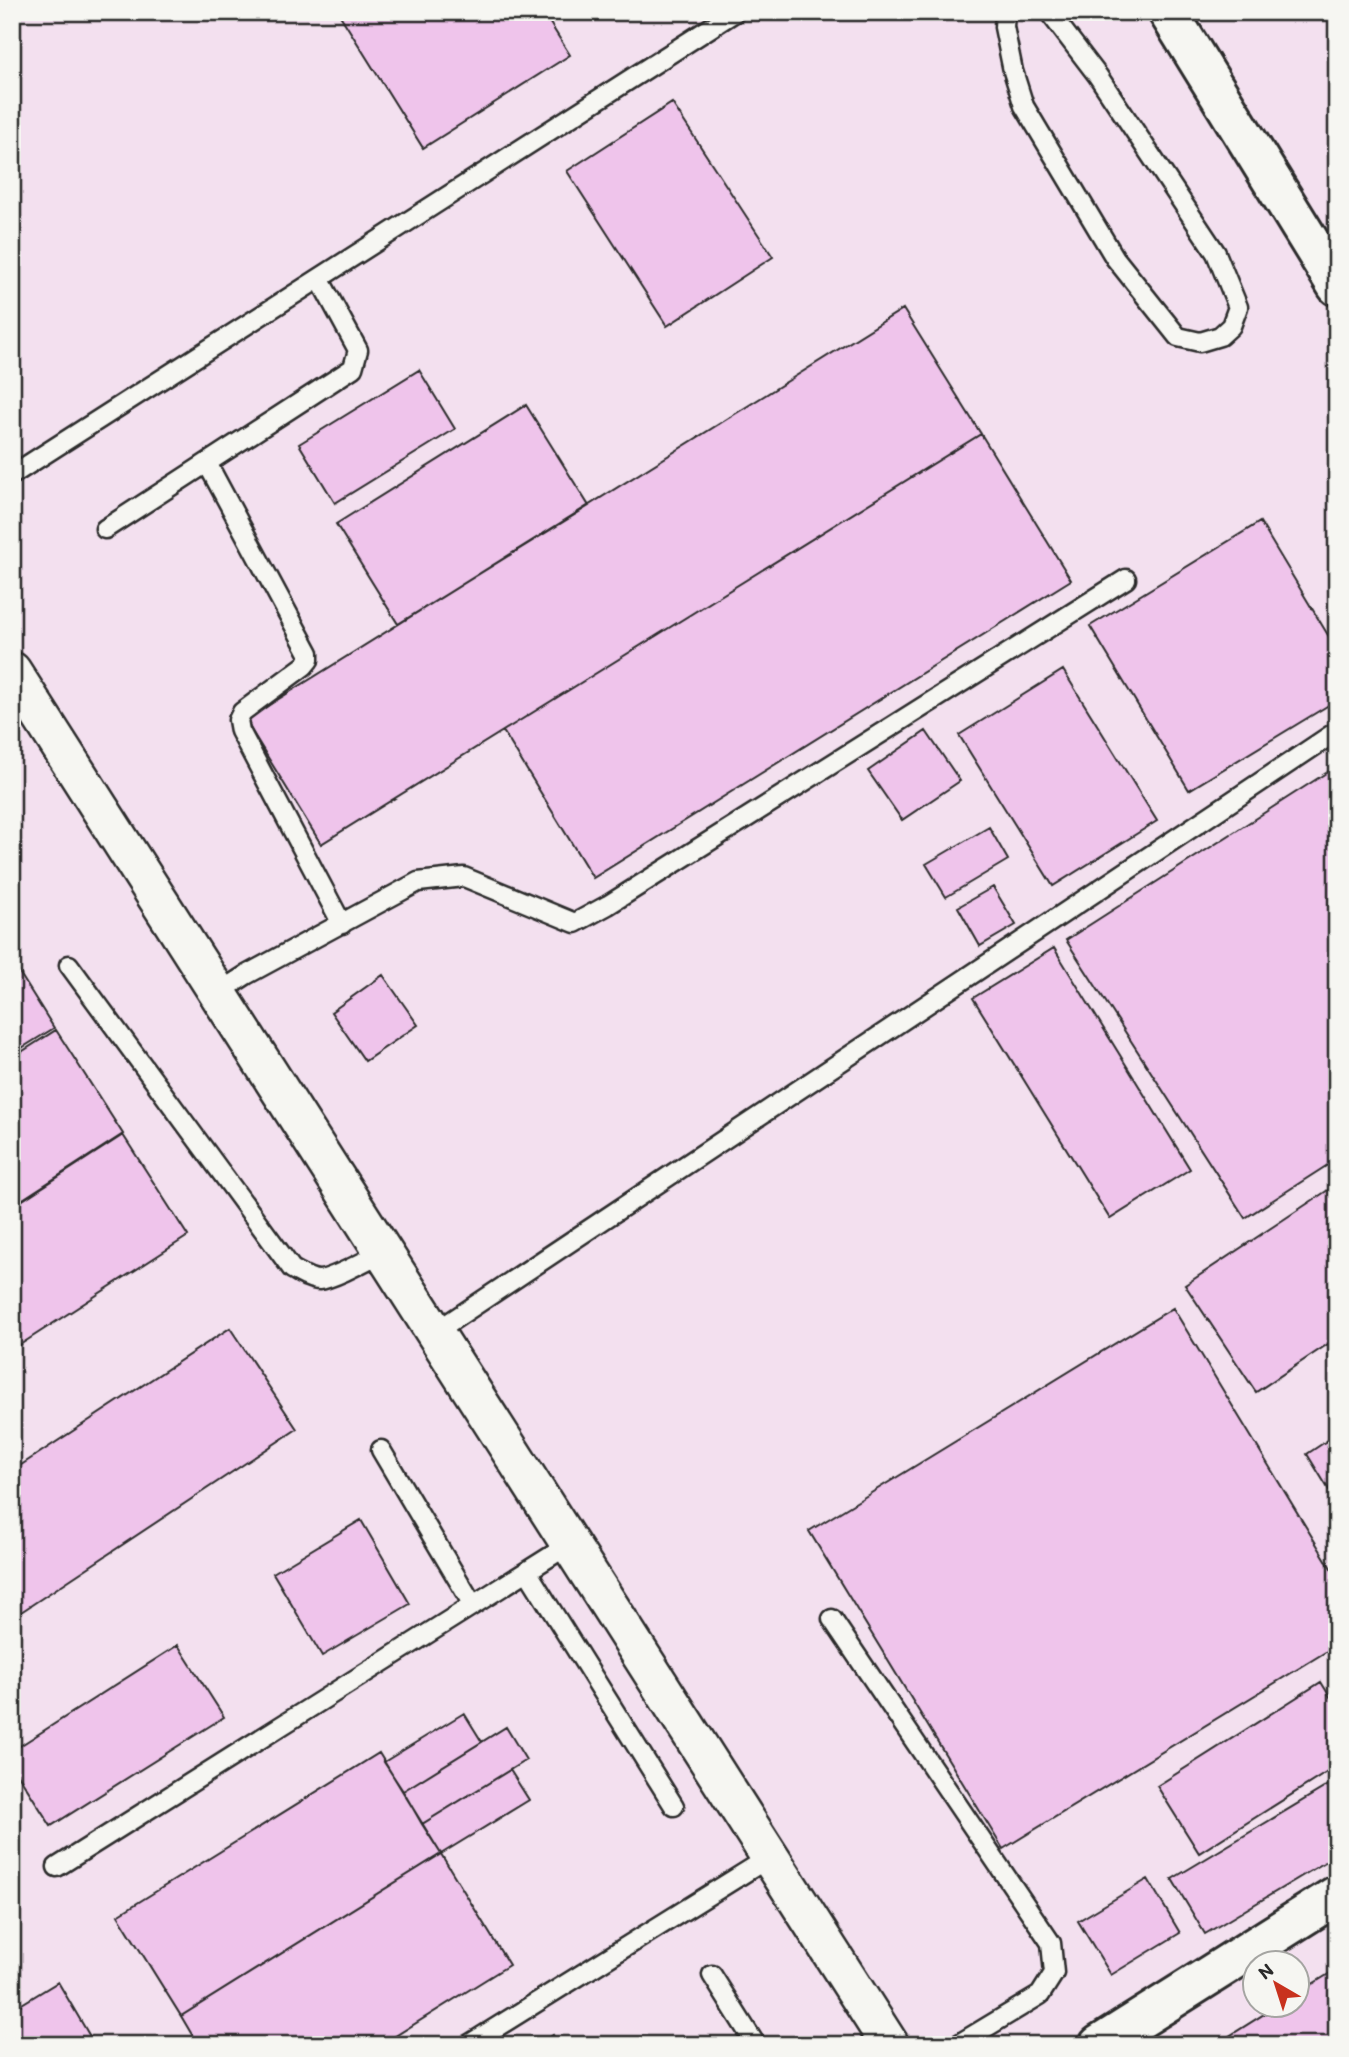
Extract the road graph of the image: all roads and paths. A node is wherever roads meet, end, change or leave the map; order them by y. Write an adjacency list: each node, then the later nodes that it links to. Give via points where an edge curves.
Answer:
1 (735, 12): 5 (lane)
2 (1006, 12): 3 (lane, via 1004,27 1024,106 1115,258 1178,337 1199,342 1220,336 1231,326 1238,307 1216,253 1098,76)
3 (1049, 12)
4 (1168, 12): 6 (street)
5 (320, 280): 7 (lane, via 358,350 353,368); 8 (lane)
6 (1337, 286)
7 (207, 463): 9 (lane); 13 (lane, via 309,653 304,666 242,712 238,720)
8 (12, 475)
9 (104, 529)
10 (1126, 579): 13 (lane, via 576,923 464,877 418,882)
11 (12, 671): 15 (street)
12 (1337, 731): 17 (lane)
13 (342, 924): 15 (lane)
14 (69, 965): 16 (lane, via 292,1269 319,1280)
15 (218, 993): 16 (street)
16 (383, 1252): 17 (street)
17 (435, 1332): 19 (street)
18 (381, 1450): 21 (lane)
19 (570, 1544): 20 (lane); 24 (street)
20 (527, 1571): 21 (lane); 23 (lane)
21 (473, 1605): 25 (lane)
22 (832, 1619): 31 (lane, via 1051,1943 1054,1973 1040,1995)
23 (674, 1806)
24 (770, 1857): 28 (lane); 30 (street)
25 (57, 1867)
26 (1337, 1895): 32 (street)
27 (712, 1975): 29 (lane)
28 (468, 2045)
29 (756, 2045)
30 (890, 2045)
31 (957, 2045)
32 (1098, 2045)

